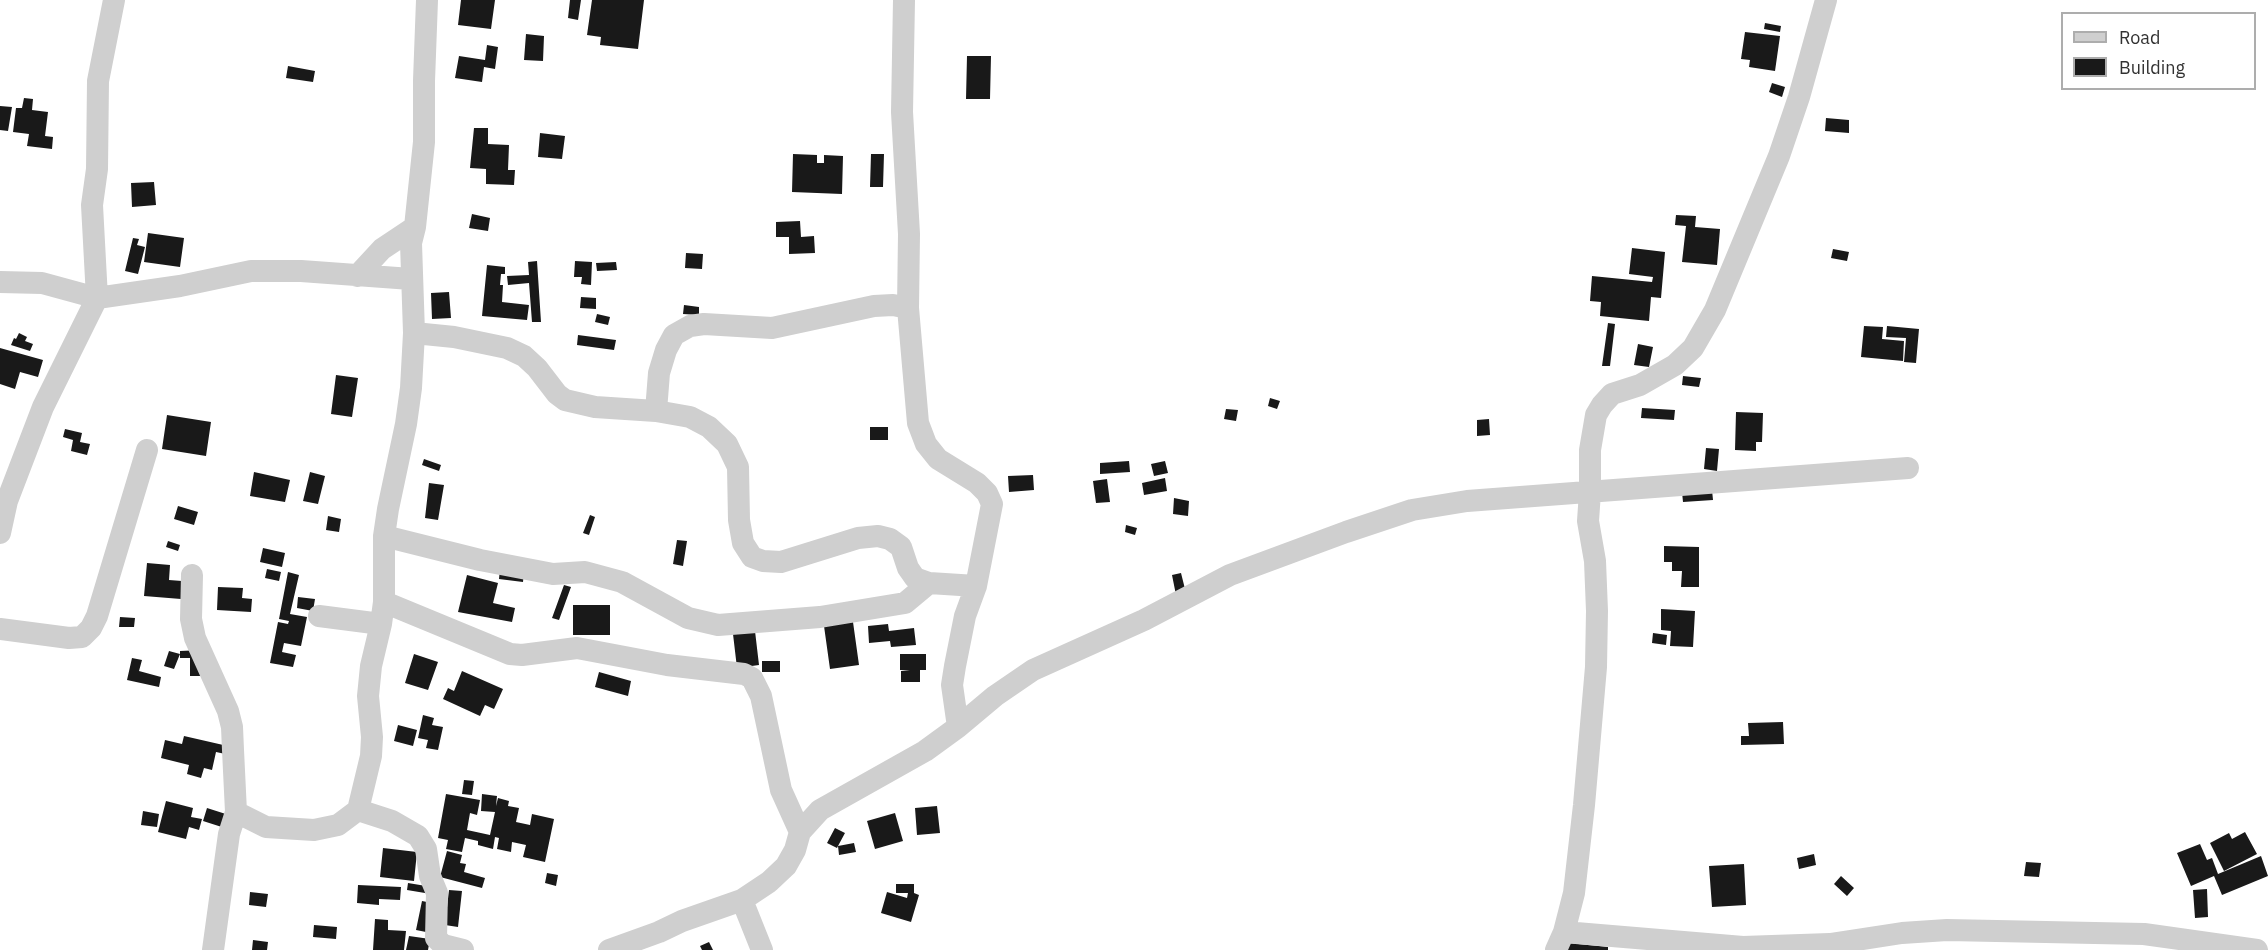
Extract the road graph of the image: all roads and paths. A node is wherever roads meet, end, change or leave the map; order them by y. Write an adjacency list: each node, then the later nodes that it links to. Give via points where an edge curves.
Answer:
1 (114, 0): 9 (street, via 98,81 97,169 92,205)
2 (427, 0): 5 (street, via 424,142)
3 (904, 0): 10 (street, via 902,112 909,234)
4 (1826, 0): 16 (street, via 1779,156 1715,310 1693,348 1675,365 1640,385 1612,394 1602,405 1596,415 1590,450)
5 (415, 227): 6 (street, via 382,249); 7 (street)
6 (357, 276): 7 (street); 9 (street, via 251,271)
7 (411, 279): 11 (street)
8 (0, 282): 9 (street, via 42,283)
9 (97, 298): 15 (street)
10 (908, 308): 12 (street, via 874,306 772,328 690,326 674,335 666,350 659,373); 21 (street, via 918,423 926,444 938,459 977,483 992,504)
11 (414, 333): 12 (street, via 507,348 524,356 565,400); 18 (street, via 406,424)
12 (656, 411): 20 (street, via 690,417 709,427 727,444 738,467 739,520 743,543 752,557 781,562 858,537 878,536 901,547 915,578)
13 (147, 450): 24 (street, via 91,628 82,637 69,639)
14 (1908, 468): 16 (street)
15 (6, 485): 17 (street)
16 (1590, 492): 25 (street, via 1467,501 1412,510 1230,575 1033,670); 30 (street, via 1596,667 1574,893)
17 (0, 533)
18 (384, 536): 20 (street, via 553,574 585,572 622,582 688,618 718,625 820,617 905,603); 22 (street)
19 (192, 574): 27 (street, via 191,619 195,638 232,727)
20 (928, 584): 21 (street)
21 (976, 586): 25 (street, via 965,616 952,685)
22 (382, 613): 23 (street); 26 (street, via 368,696 371,756); 28 (street, via 510,654 577,648 752,678 761,696 781,790)
23 (319, 616)
24 (0, 629)
25 (958, 727): 28 (street, via 925,751 820,810)
26 (358, 810): 27 (street, via 338,825 314,831 266,827); 32 (street, via 392,821 418,836 426,849 437,893 436,938 443,945)
27 (236, 812): 31 (street, via 229,834)
28 (800, 832): 29 (street, via 786,866)
29 (742, 900): 33 (street); 34 (street)
30 (1560, 941): 35 (street, via 1743,947 1830,944 1947,930 2144,934)
31 (213, 950)
32 (463, 950)
33 (609, 950)
34 (762, 950)
35 (2257, 950)

